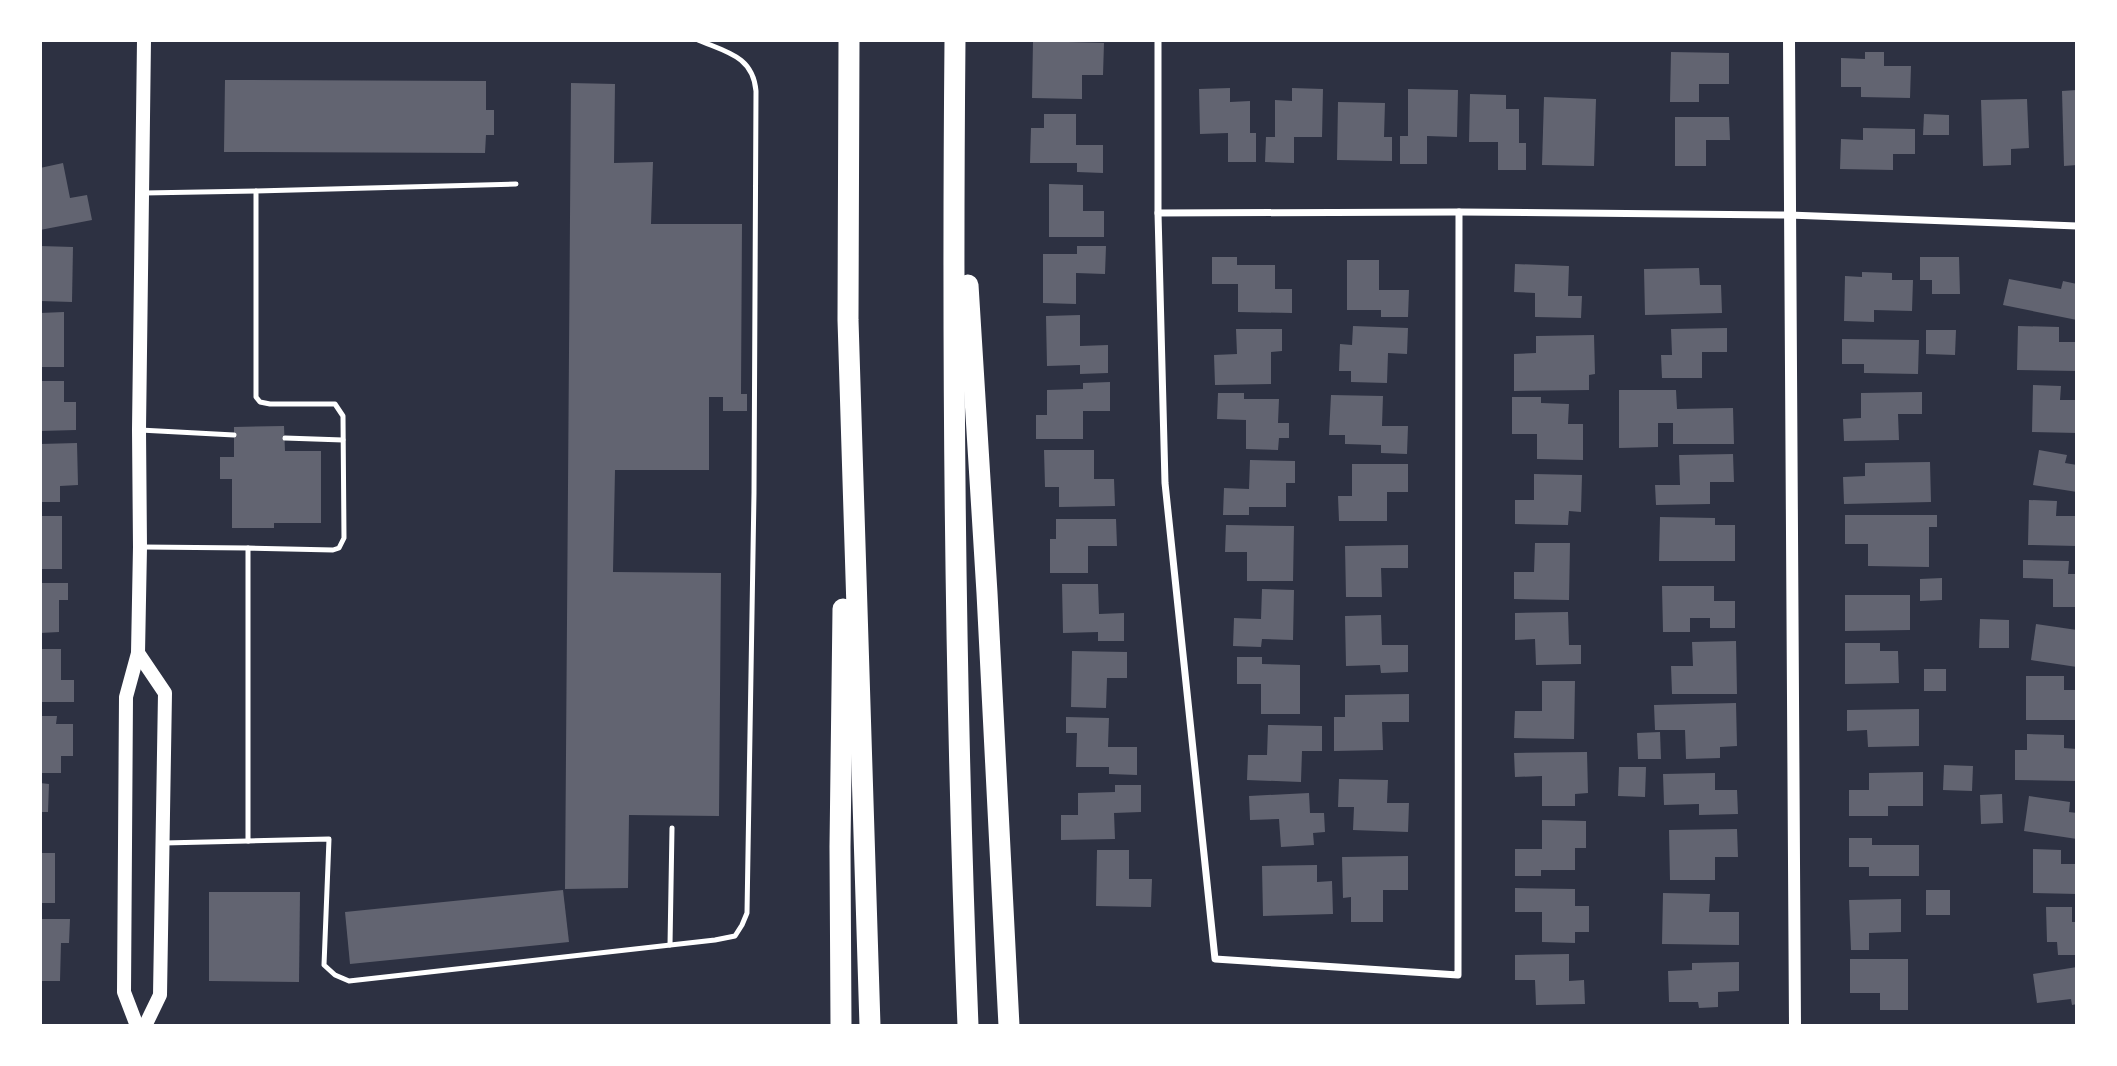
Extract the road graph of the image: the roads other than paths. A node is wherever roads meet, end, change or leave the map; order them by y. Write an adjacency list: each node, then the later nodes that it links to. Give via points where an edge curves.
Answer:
1 (144, 40): 9 (main road)
2 (698, 40): 25 (lane, via 747,65 755,76 756,91 747,913 735,936)
3 (849, 40): 14 (highway)
4 (1158, 40): 11 (street)
5 (1788, 40): 12 (street)
6 (955, 50): 30 (highway, via 955,439); 31 (highway)
7 (516, 184): 8 (lane)
8 (256, 191): 9 (lane); 18 (lane, via 256,397 270,404 335,404 343,416)
9 (143, 193): 15 (main road)
10 (1459, 212): 11 (street); 11 (street, via 1458,975 1215,959 1165,483); 12 (street)
11 (1158, 213)
12 (1789, 215): 13 (street); 32 (street)
13 (2077, 226)
14 (848, 320): 28 (highway); 29 (highway)
15 (139, 430): 16 (lane); 19 (main road)
16 (234, 435)
17 (285, 438): 18 (lane)
18 (343, 440): 20 (lane, via 344,538 340,548)
19 (140, 547): 20 (lane); 21 (main road)
20 (248, 548): 23 (lane)
21 (138, 653): 24 (main road, via 165,693); 26 (main road, via 126,697 124,992)
22 (673, 828): 25 (lane)
23 (248, 841): 24 (lane); 25 (lane, via 329,839 324,965 349,981)
24 (163, 843): 27 (main road, via 160,995)
25 (670, 945)
26 (137, 1026)
27 (145, 1026)
28 (841, 1026)
29 (870, 1026)
30 (968, 1026)
31 (1009, 1026)
32 (1795, 1026)

